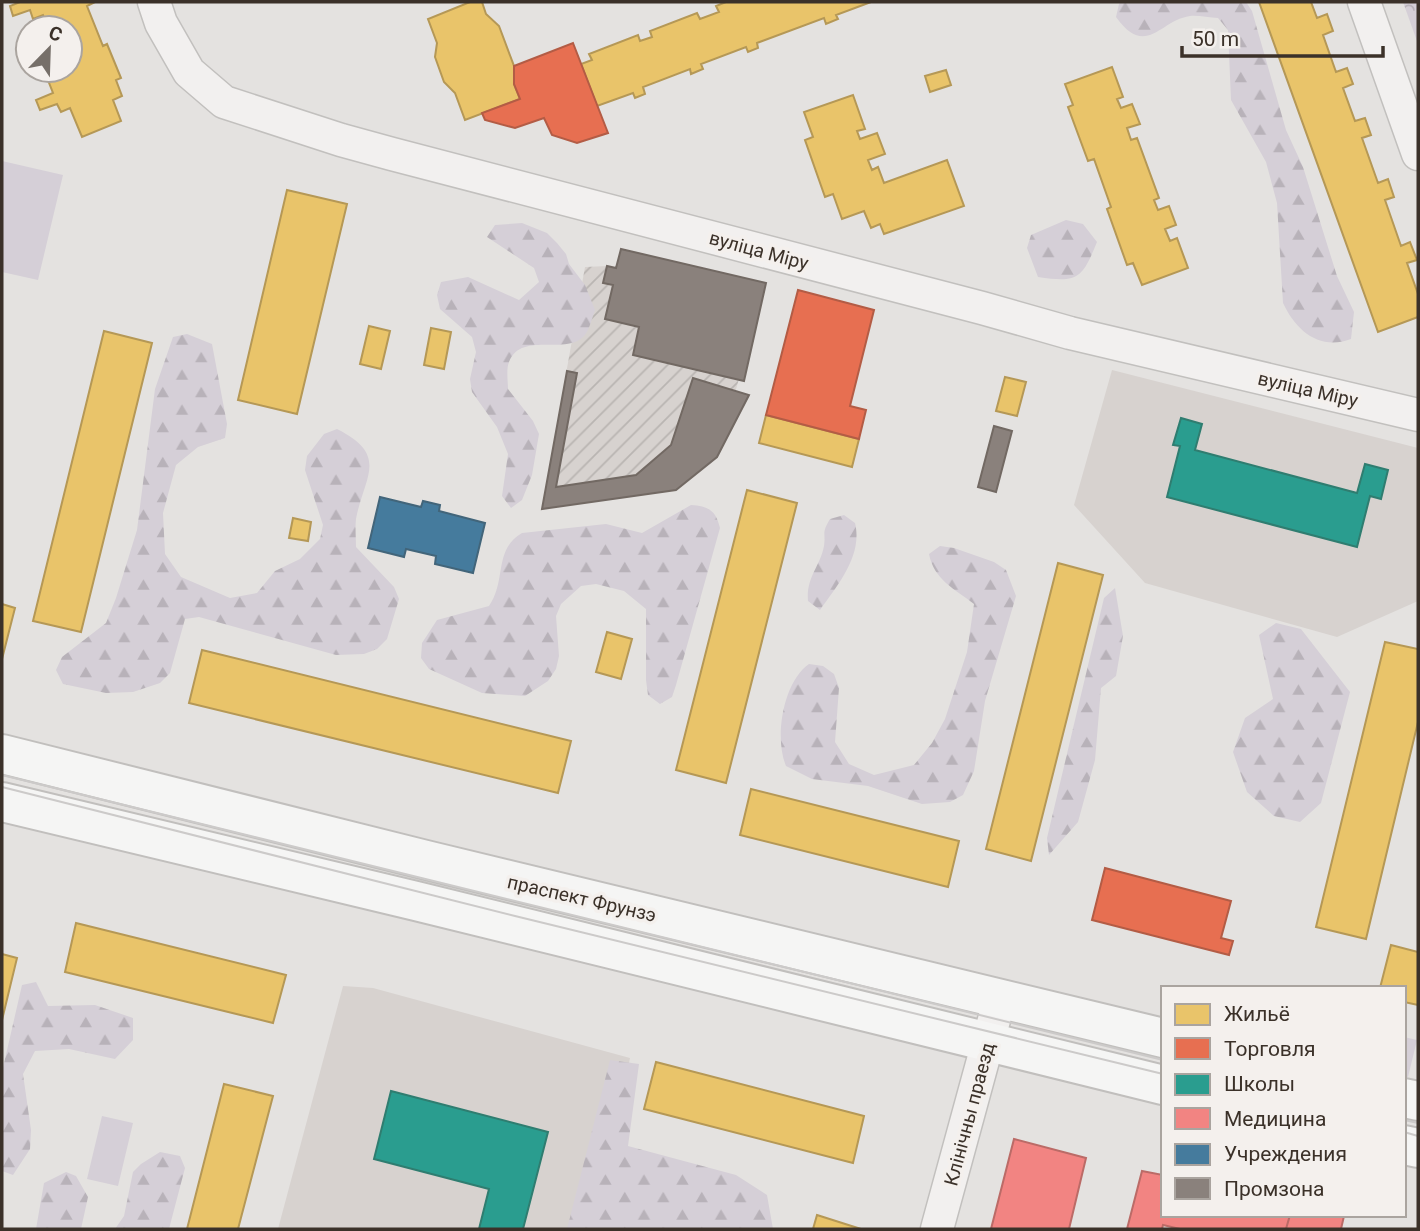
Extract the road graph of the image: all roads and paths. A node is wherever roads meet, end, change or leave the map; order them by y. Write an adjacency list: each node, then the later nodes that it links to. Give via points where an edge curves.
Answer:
1 (154, 2): 4 (street, вуліца Міру, via 189,72 224,102 315,132 1070,333)
2 (1364, 2): 3 (street)
3 (1418, 154)
4 (1418, 415)
5 (2, 754): 7 (main road, праспект Фрунзэ)
6 (2, 802): 9 (main road)
7 (1000, 998): 8 (main road, праспект Фрунзэ); 9 (street, Клінічны праезд)
8 (1161, 1038)
9 (988, 1041): 10 (main road); 11 (street, Клінічны праезд)
10 (1161, 1084)
11 (937, 1229)

